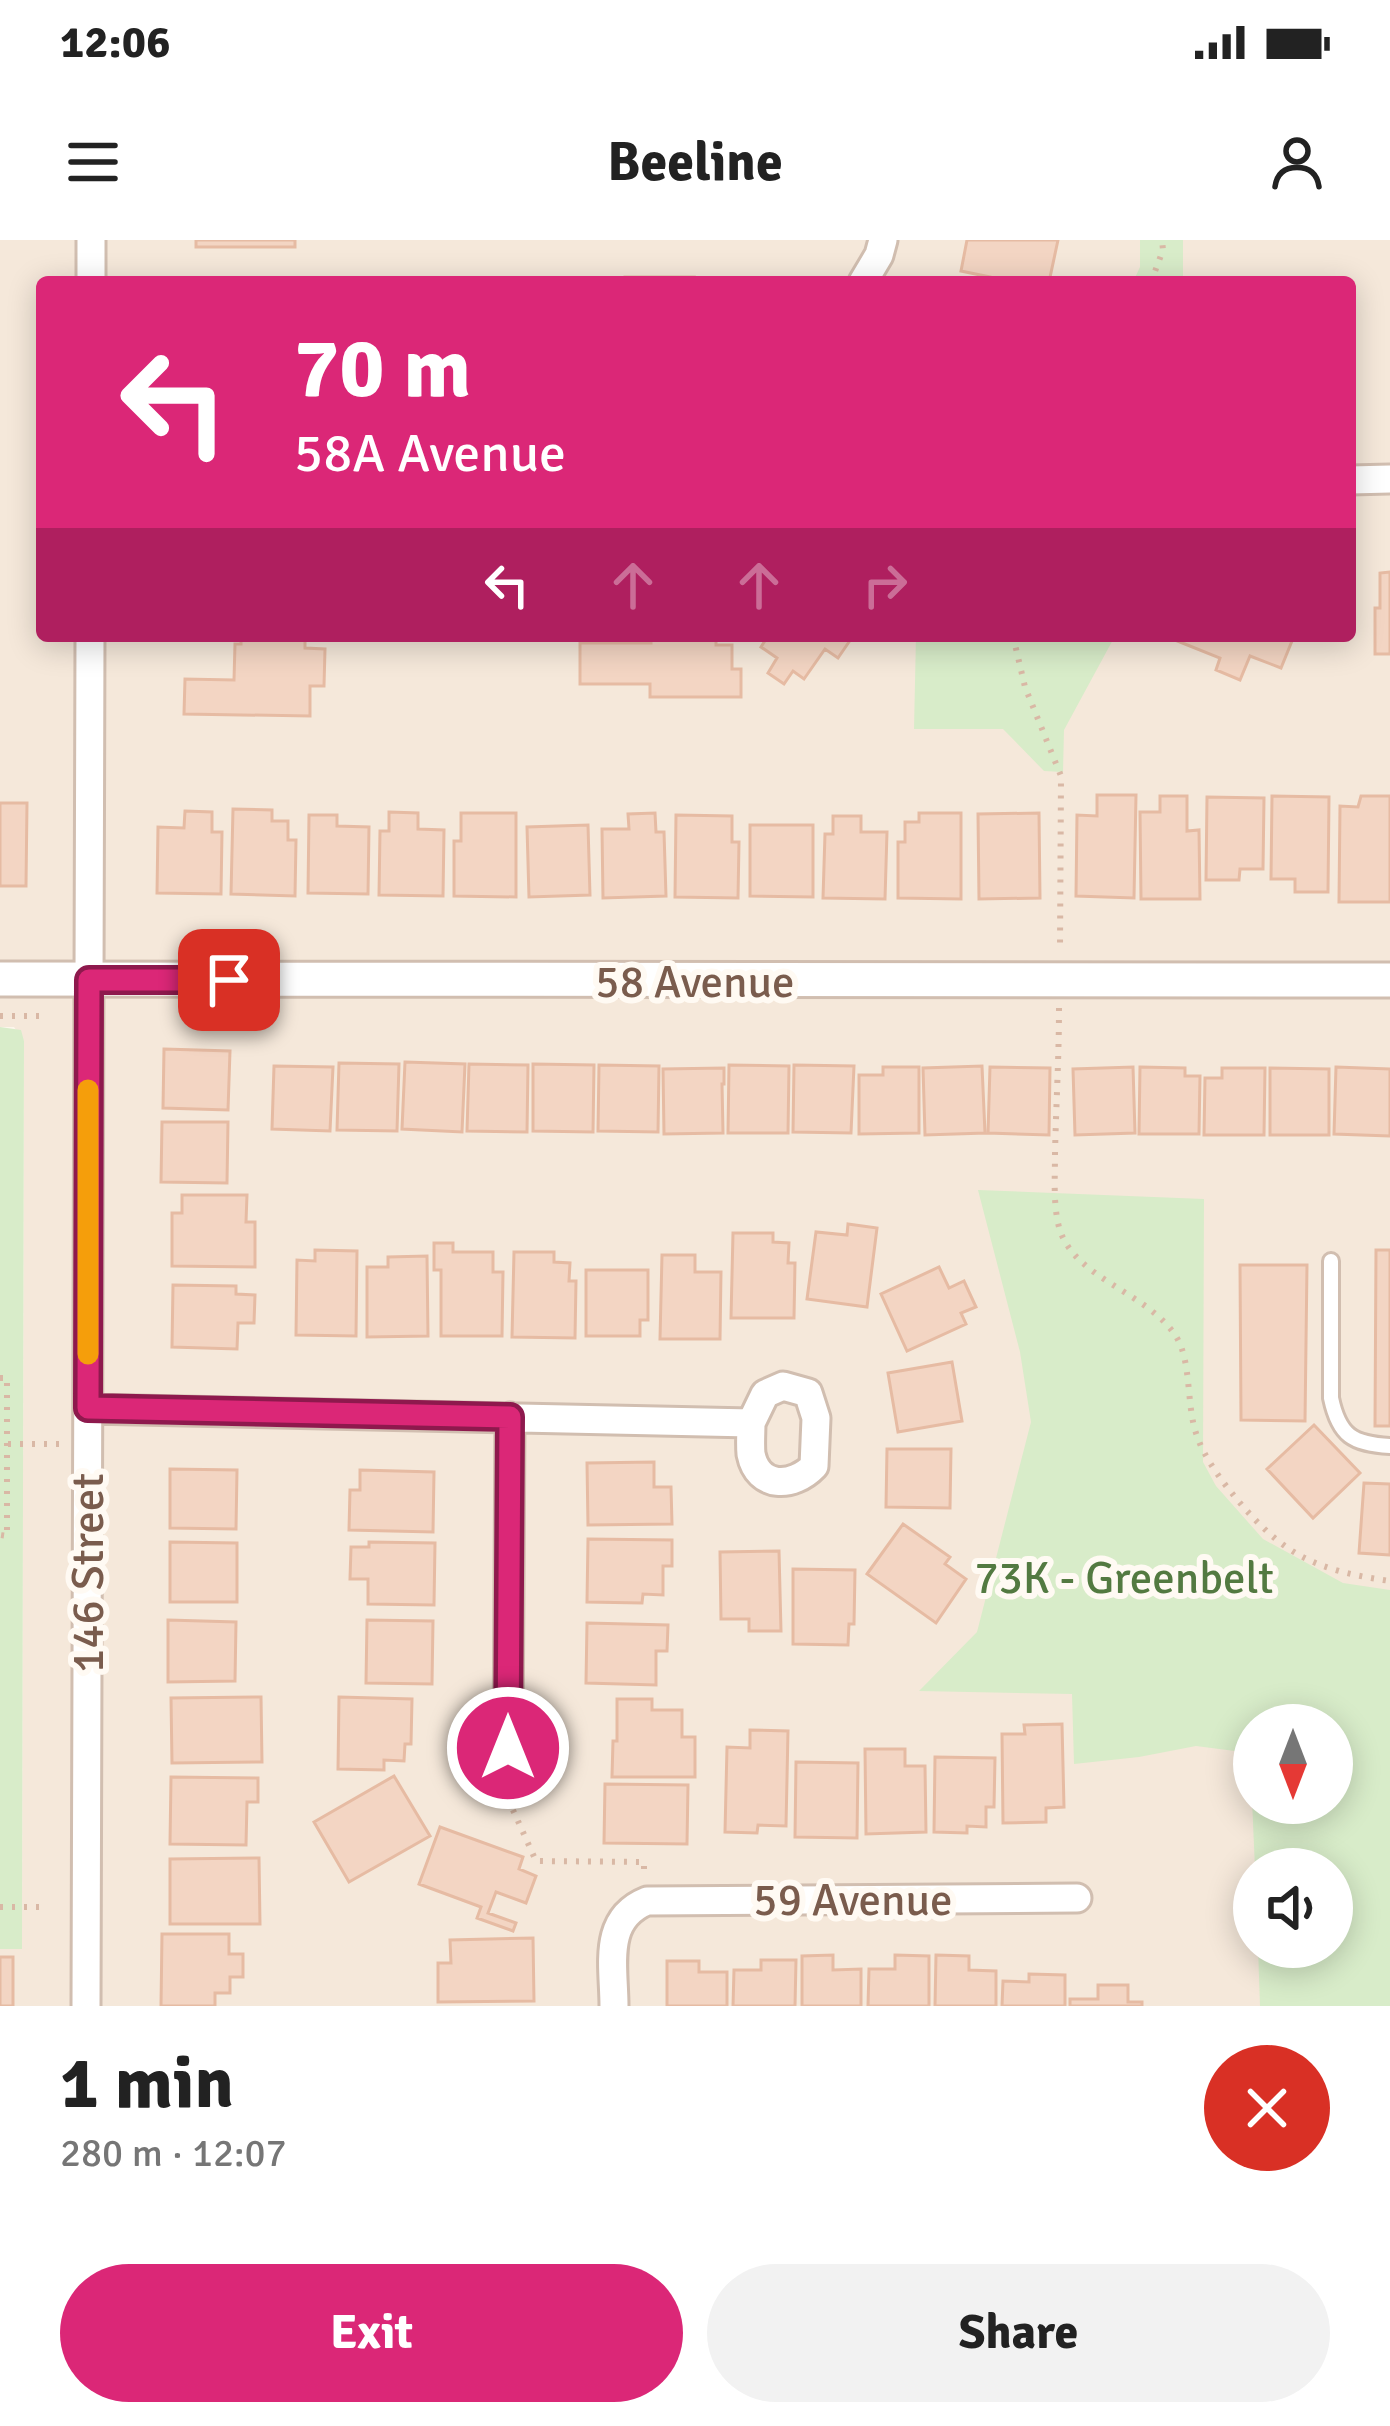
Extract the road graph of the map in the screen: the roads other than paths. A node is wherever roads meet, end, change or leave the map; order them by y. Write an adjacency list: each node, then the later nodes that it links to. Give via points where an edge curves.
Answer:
1 (91, 240): 3 (street)
2 (883, 240): 4 (street)
3 (91, 276)
4 (867, 276)
5 (1390, 479): 6 (street)
6 (1356, 480)
7 (90, 642): 9 (street, 146 Street)
8 (0, 979): 9 (street, 58 Avenue)
9 (89, 980): 10 (street, 58 Avenue); 12 (street, 146 Street)
10 (1390, 980)
11 (1331, 1262): 15 (lane, via 1335,1415 1360,1444)
12 (88, 1408): 13 (street); 18 (street, 146 Street)
13 (510, 1417): 14 (street); 16 (street)
14 (752, 1423)
15 (1390, 1447)
16 (508, 1748)
17 (1077, 1898): 19 (street, 59 Avenue, via 637,1895 617,1924)
18 (86, 2006)
19 (614, 2006)

